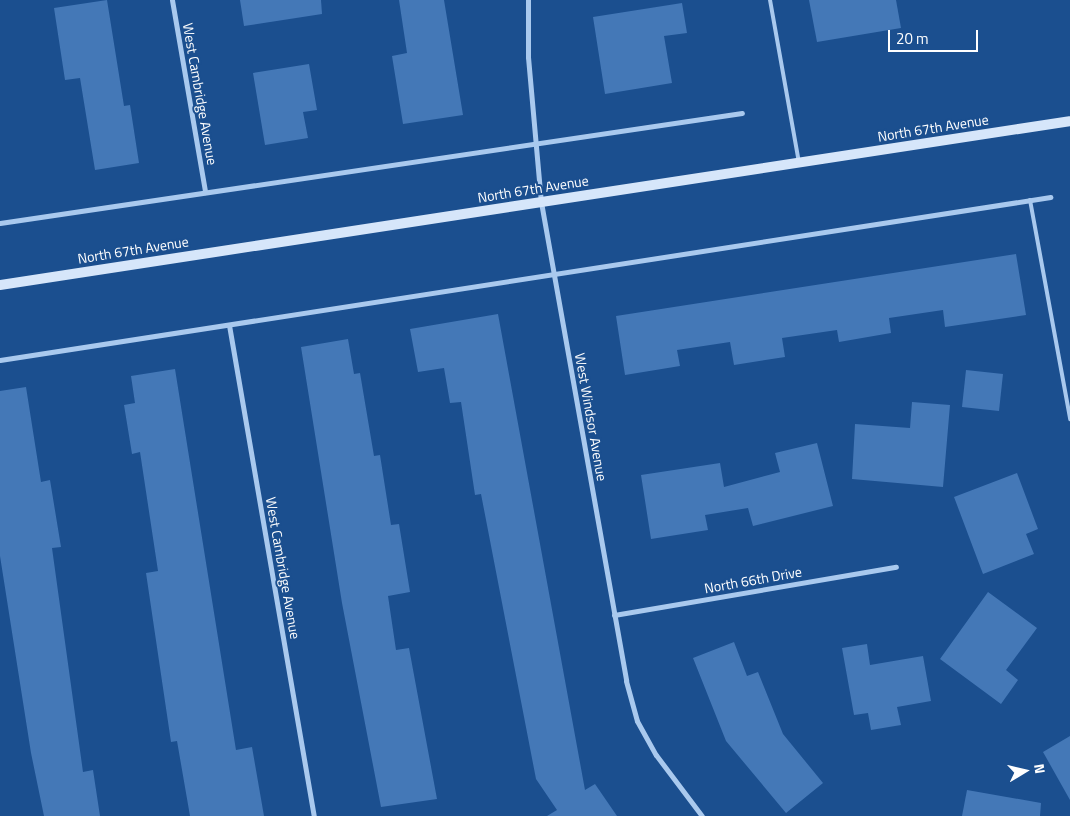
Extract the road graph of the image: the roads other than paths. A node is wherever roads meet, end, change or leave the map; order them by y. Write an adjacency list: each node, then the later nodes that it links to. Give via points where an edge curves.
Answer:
1 (172, 0): 8 (street, West Cambridge Avenue)
2 (528, 0): 6 (street, West Windsor Avenue)
3 (770, 0): 7 (lane)
4 (742, 113): 6 (street)
5 (1070, 121): 7 (main road, North 67th Avenue)
6 (537, 143): 8 (street); 11 (street, West Windsor Avenue)
7 (799, 162): 11 (main road, North 67th Avenue)
8 (205, 192): 12 (street)
9 (1050, 197): 10 (street)
10 (1030, 200): 13 (street); 17 (lane)
11 (541, 202): 13 (street, West Windsor Avenue); 14 (main road, North 67th Avenue)
12 (0, 222)
13 (554, 275): 15 (street); 19 (street, West Windsor Avenue)
14 (0, 284)
15 (229, 324): 16 (street); 20 (street, West Cambridge Avenue)
16 (0, 360)
17 (1070, 420)
18 (896, 567): 19 (street, North 66th Drive)
19 (614, 615): 21 (street, West Windsor Avenue, via 637,721 682,794)
20 (314, 816)
21 (702, 816)

